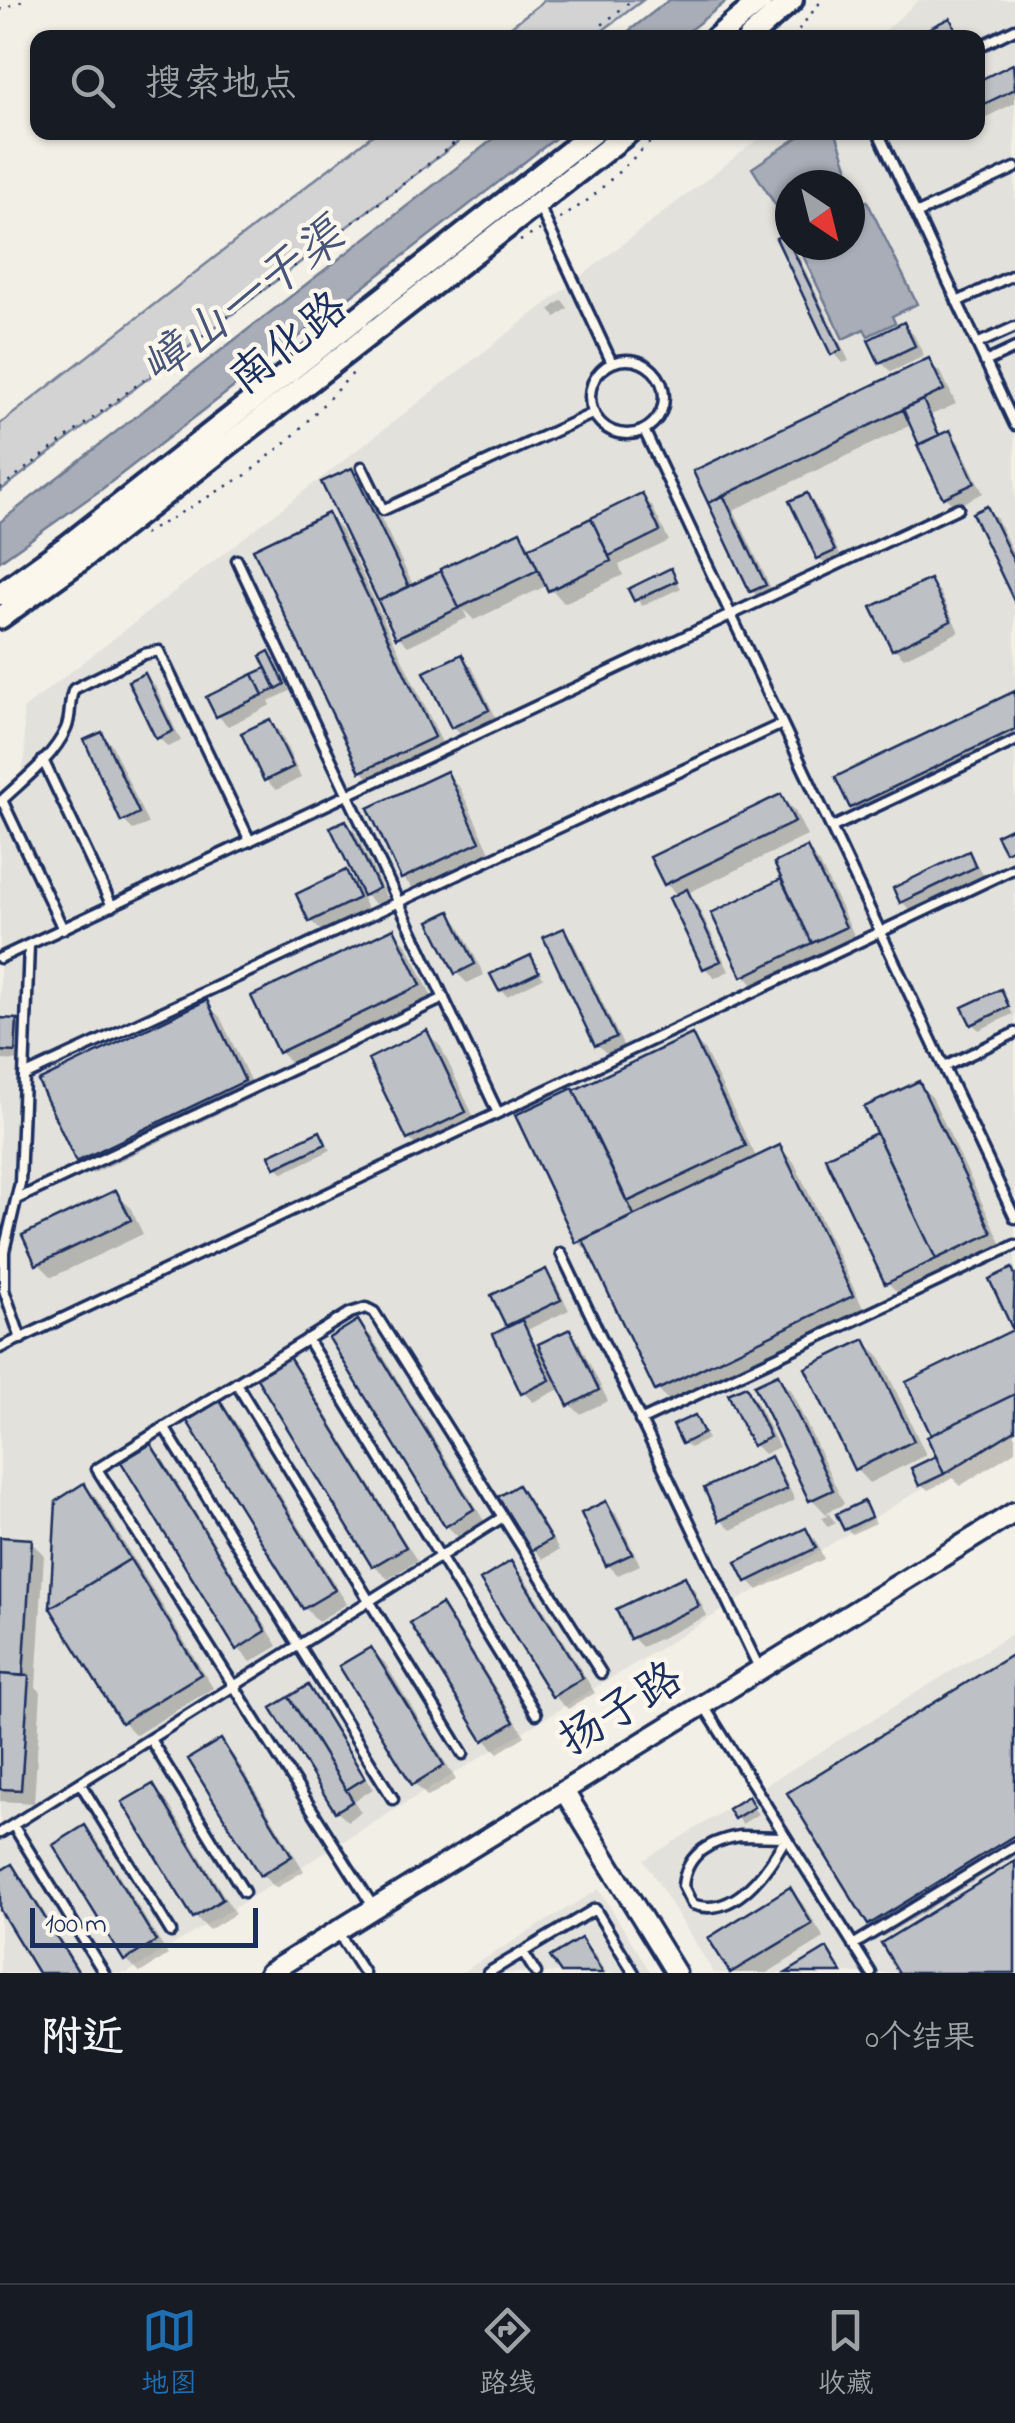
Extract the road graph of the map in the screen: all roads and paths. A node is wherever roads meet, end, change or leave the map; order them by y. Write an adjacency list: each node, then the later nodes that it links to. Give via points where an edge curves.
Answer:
1 (24, 0): 6 (path)
2 (632, 0): 8 (path)
3 (762, 0): 9 (main road)
4 (792, 0): 10 (main road)
5 (822, 0): 11 (path)
6 (0, 10)
7 (1015, 29): 12 (lane)
8 (596, 30)
9 (726, 30)
10 (758, 30)
11 (798, 30)
12 (985, 44)
13 (458, 140): 35 (path)
14 (586, 140): 19 (main road, 南化路)
15 (616, 140): 19 (main road, 南化路)
16 (653, 140): 21 (path, via 591,198)
17 (882, 140): 20 (lane)
18 (1015, 168): 20 (lane)
19 (533, 193): 21 (lane); 39 (main road, 南化路); 41 (main road, 南化路)
20 (916, 214): 24 (lane)
21 (548, 226): 22 (path); 29 (lane)
22 (511, 246)
23 (1015, 274): 24 (lane)
24 (957, 302): 26 (lane)
25 (1015, 327): 26 (lane)
26 (977, 344): 28 (lane)
27 (1015, 348): 28 (lane)
28 (986, 362): 32 (lane)
29 (612, 363): 31 (lane, via 590,390); 33 (lane, via 637,361 658,375 662,412)
30 (359, 366): 37 (path, via 246,475)
31 (594, 413): 33 (lane, via 621,434); 34 (lane, via 383,510)
32 (1015, 425)
33 (644, 430): 40 (lane)
34 (362, 467)
35 (0, 488)
36 (958, 508): 40 (lane)
37 (135, 540)
38 (236, 560): 45 (lane)
39 (0, 594)
40 (731, 615): 42 (lane); 45 (lane)
41 (0, 618)
42 (782, 724): 47 (lane); 50 (lane)
43 (1015, 740): 47 (lane)
44 (43, 760): 46 (lane); 48 (lane, via 69,722 74,689 159,651); 51 (lane)
45 (348, 795): 48 (lane); 50 (lane)
46 (1, 801): 52 (lane)
47 (831, 828): 53 (lane)
48 (250, 841): 51 (lane)
49 (1015, 868): 53 (lane)
50 (398, 902): 56 (lane); 59 (lane)
51 (112, 906): 52 (lane)
52 (62, 929): 54 (lane)
53 (880, 932): 58 (lane); 60 (lane)
54 (29, 945): 55 (lane); 59 (lane)
55 (0, 958)
56 (444, 998): 60 (lane); 61 (lane)
57 (1015, 1033): 58 (lane)
58 (944, 1066): 62 (lane)
59 (24, 1076): 61 (lane)
60 (498, 1113): 66 (lane)
61 (17, 1199): 65 (lane)
62 (1015, 1218)
63 (1015, 1245): 70 (lane)
64 (562, 1253): 70 (lane)
65 (2, 1262): 66 (lane)
66 (21, 1338): 68 (lane)
67 (307, 1339): 69 (lane); 73 (lane, via 358,1309 374,1312); 74 (lane)
68 (0, 1348)
69 (236, 1383): 71 (lane); 75 (lane)
70 (640, 1422): 77 (lane)
71 (164, 1427): 76 (lane); 79 (lane, via 98,1469)
72 (1015, 1512): 77 (street, 扬子路)
73 (503, 1518): 74 (lane); 78 (lane)
74 (440, 1557): 75 (lane); 81 (lane)
75 (370, 1601): 76 (lane); 83 (lane)
76 (298, 1646): 79 (lane); 86 (lane)
77 (760, 1670): 80 (street, 扬子路)
78 (600, 1673)
79 (234, 1686): 82 (lane); 92 (lane)
80 (704, 1705): 85 (street, 扬子路); 89 (lane)
81 (536, 1714)
82 (150, 1739): 84 (lane); 91 (lane)
83 (462, 1754)
84 (80, 1783): 87 (lane); 94 (lane)
85 (564, 1791): 92 (street, 扬子路); 103 (street)
86 (393, 1799)
87 (13, 1825): 88 (lane); 97 (lane)
88 (0, 1833)
89 (786, 1836): 89 (lane, via 713,1842 688,1863 686,1897 703,1908 728,1902 766,1869); 95 (lane)
90 (1015, 1846): 95 (lane)
91 (244, 1892)
92 (374, 1908): 93 (street, 扬子路)
93 (337, 1931): 98 (street, 扬子路); 99 (lane)
94 (171, 1932)
95 (853, 1945): 104 (lane)
96 (523, 1952): 100 (lane); 101 (lane); 102 (lane, via 595,1909)
97 (104, 1973)
98 (269, 1973)
99 (364, 1973)
100 (488, 1973)
101 (536, 1973)
102 (634, 1973)
103 (676, 1973)
104 (871, 1973)

